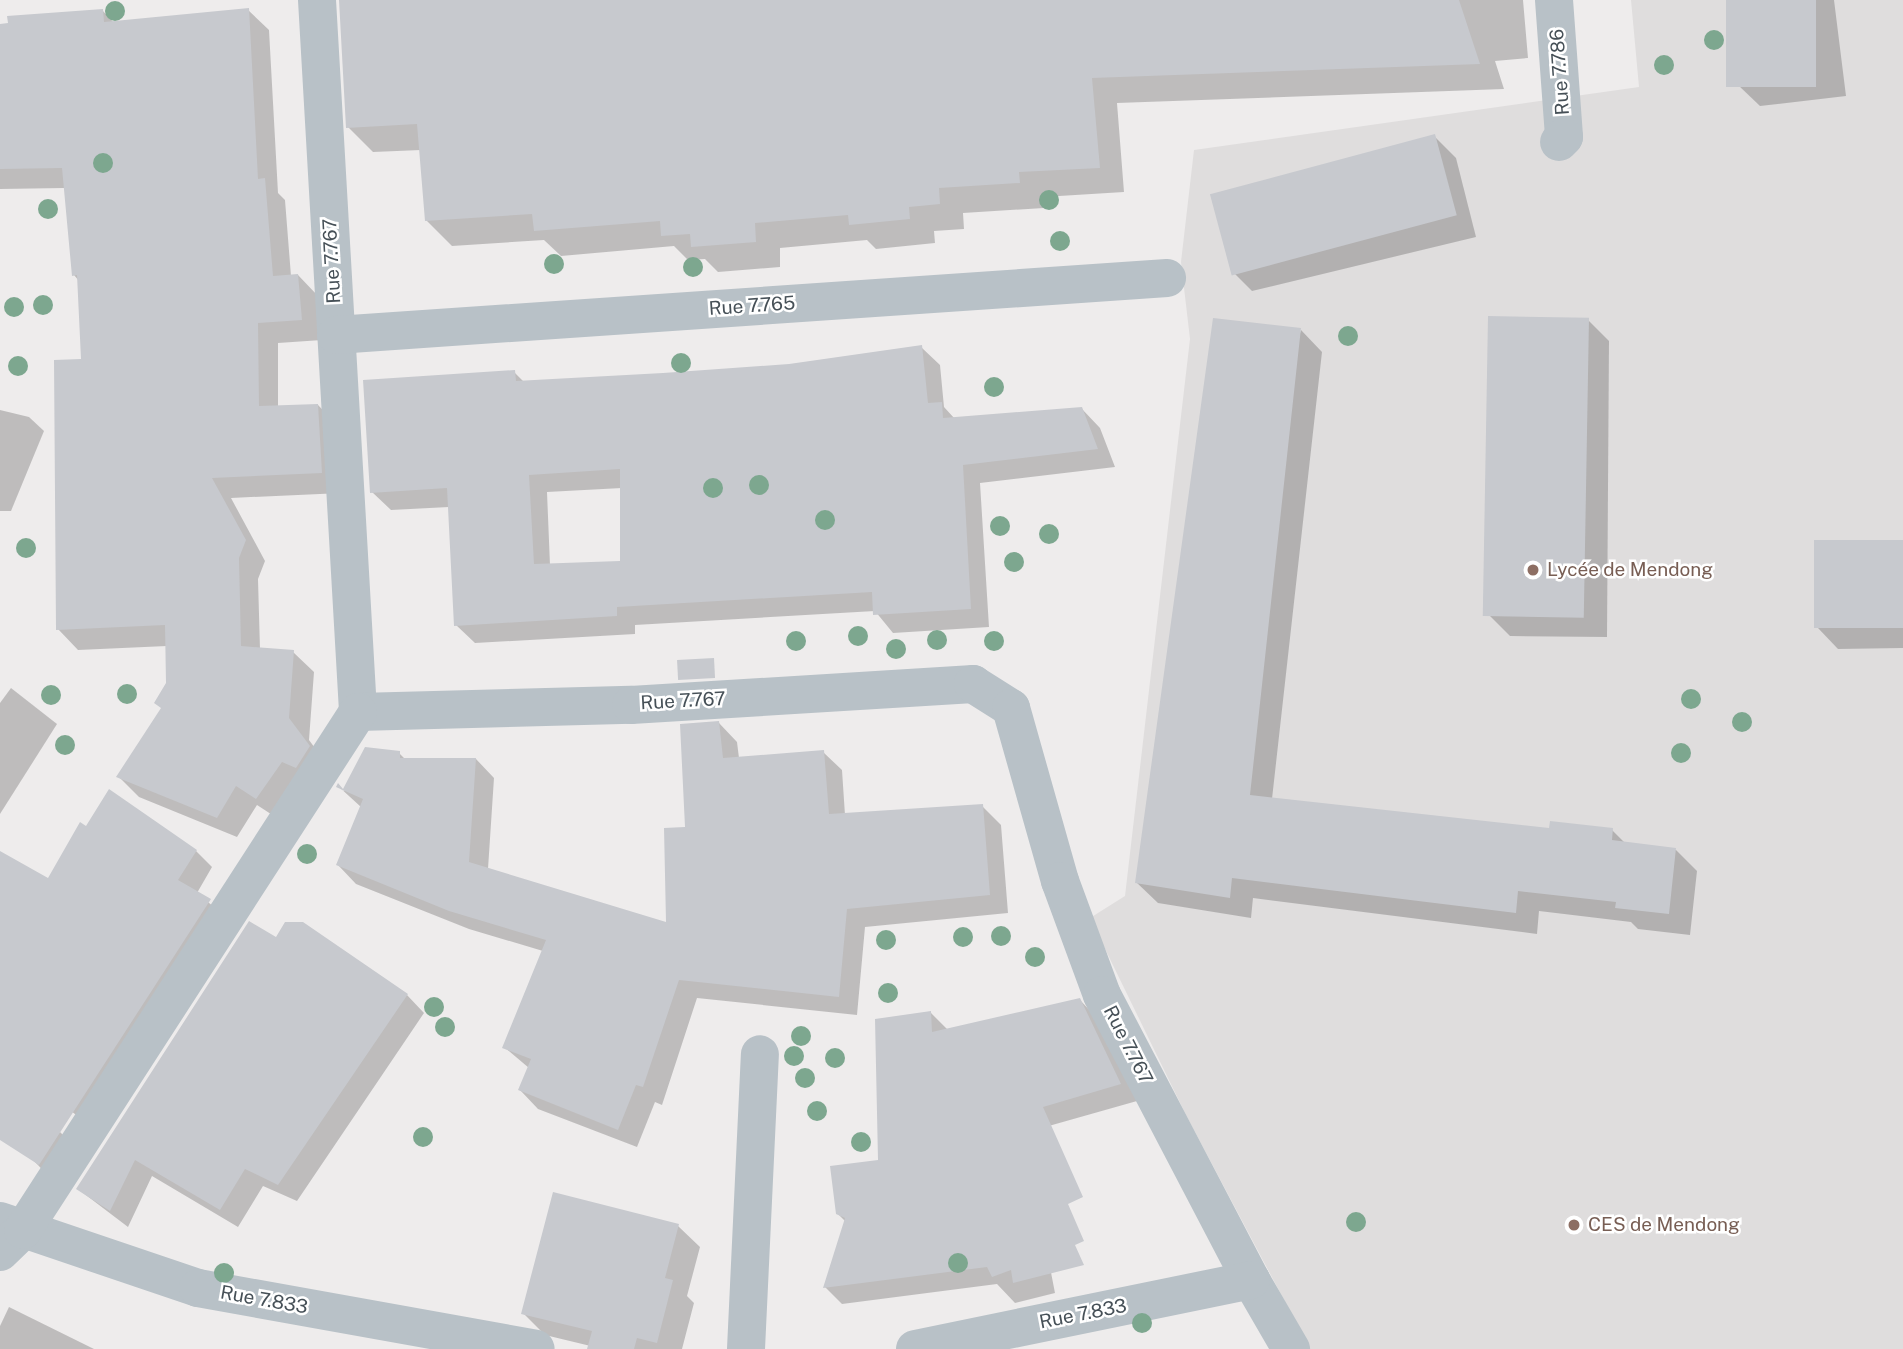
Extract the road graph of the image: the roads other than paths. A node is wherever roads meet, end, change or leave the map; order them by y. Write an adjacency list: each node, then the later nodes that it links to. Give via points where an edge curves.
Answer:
1 (317, 0): 5 (street, Rue 7.767)
2 (1555, 0): 3 (street, Rue 7.786, via 1564,137)
3 (1559, 142)
4 (1167, 278): 5 (street, Rue 7.765)
5 (336, 335): 6 (street, Rue 7.767)
6 (358, 712): 8 (street); 9 (street, Rue 7.767, via 631,705 973,684 1010,708 1060,881 1102,995)
7 (760, 1054): 11 (street)
8 (8, 1234): 10 (street, Rue 7.833, via 198,1288)
9 (1251, 1280): 12 (street, Rue 7.833); 13 (street, Rue 7.767)
10 (536, 1349)
11 (746, 1349)
12 (915, 1349)
13 (1292, 1349)

